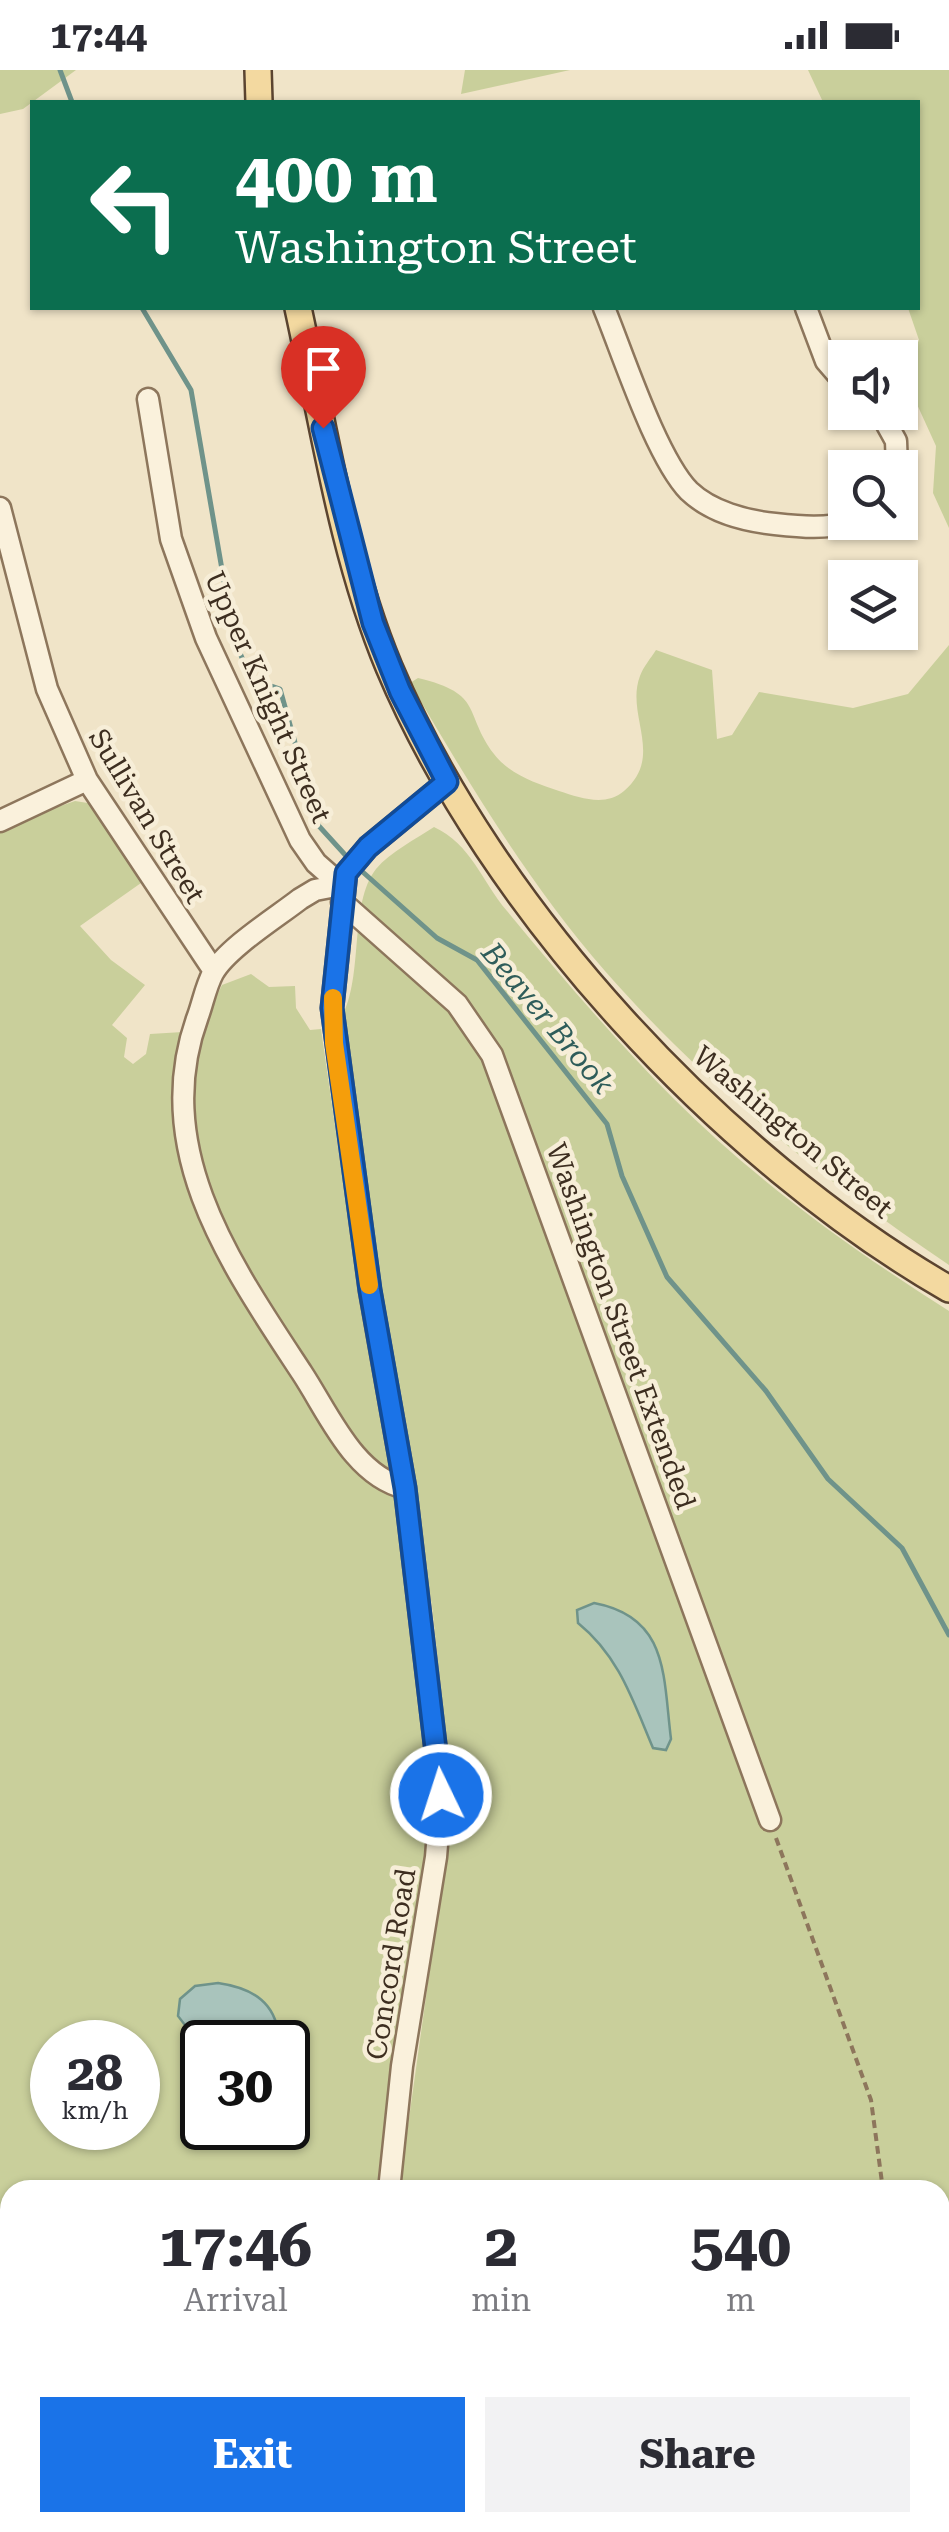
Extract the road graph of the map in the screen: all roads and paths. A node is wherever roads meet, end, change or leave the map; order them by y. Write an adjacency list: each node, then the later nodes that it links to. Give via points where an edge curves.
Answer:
1 (258, 70): 2 (main road)
2 (259, 100)
3 (298, 310): 11 (main road, Washington Street, via 373,623)
4 (605, 310): 9 (street, via 689,490 709,505 761,522)
5 (807, 310): 6 (street)
6 (828, 363)
7 (148, 399): 13 (street, Upper Knight Street, via 172,539 206,638 300,840)
8 (0, 508): 10 (street, Sullivan Street, via 47,689)
9 (828, 525)
10 (87, 780): 12 (street); 14 (street, Sullivan Street)
11 (447, 782): 13 (street, via 368,847); 15 (main road, Washington Street, via 572,962 674,1073 781,1168)
12 (0, 822)
13 (343, 887): 14 (street, via 300,898); 16 (street, Concord Road, via 334,1043); 17 (street, Washington Street Extended, via 458,1004 492,1054)
14 (214, 971): 16 (street, via 182,1078 189,1165 258,1306 361,1464)
15 (949, 1289)
16 (405, 1488): 18 (street, Concord Road, via 441,1795)
17 (770, 1820): 19 (path, via 871,2100)
18 (390, 2180)
19 (882, 2180)

